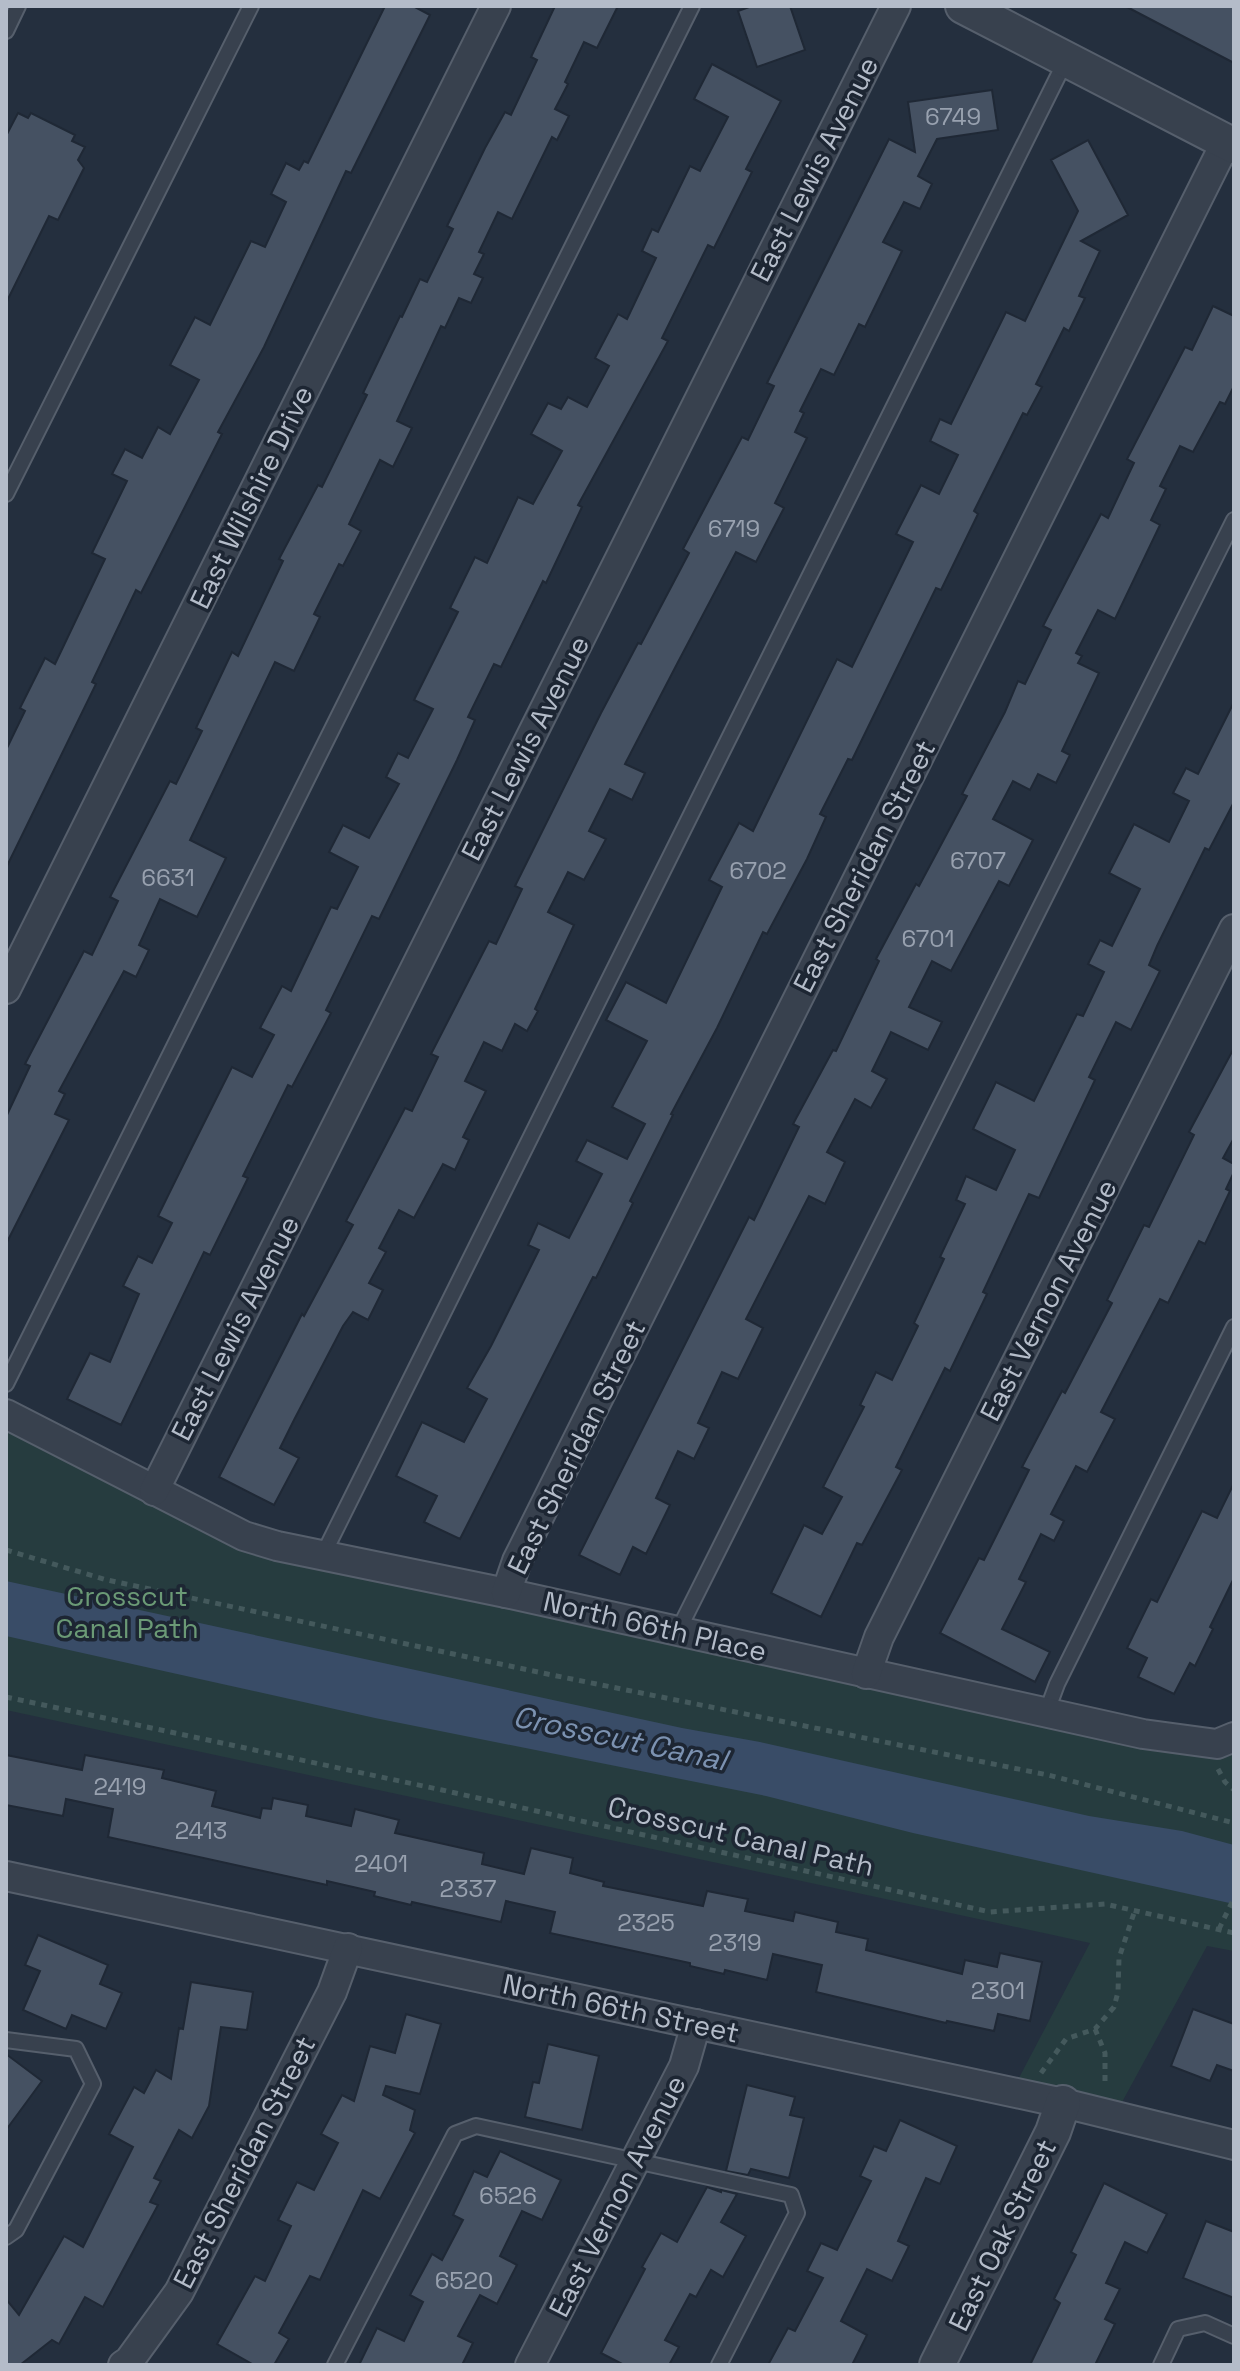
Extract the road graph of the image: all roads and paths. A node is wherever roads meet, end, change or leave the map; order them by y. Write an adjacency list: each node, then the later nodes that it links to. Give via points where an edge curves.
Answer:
1 (18, 6): 7 (lane)
2 (251, 6): 10 (lane)
3 (496, 6): 13 (street, East Wilshire Drive)
4 (692, 6): 15 (lane)
5 (896, 6): 17 (street, East Lewis Avenue)
6 (963, 6): 8 (street)
7 (6, 31)
8 (1066, 59): 9 (street); 19 (lane)
9 (1230, 144): 20 (street, East Sheridan Street, via 517,1561)
10 (6, 494)
11 (1234, 520): 21 (lane)
12 (1234, 929): 22 (street, East Vernon Avenue, via 886,1623)
13 (6, 989)
14 (1234, 1327): 24 (lane)
15 (6, 1384)
16 (6, 1414): 17 (street, North 66th Place)
17 (154, 1491): 19 (street, North 66th Place, via 244,1536)
18 (6, 1550): 26 (path, via 122,1583 1048,1775)
19 (321, 1557): 20 (street, North 66th Place)
20 (506, 1593): 21 (street, North 66th Place)
21 (678, 1631): 22 (street, North 66th Place)
22 (866, 1674): 24 (street, North 66th Place)
23 (6, 1697): 29 (path, Crosscut Canal Path, via 990,1912 1105,1904)
24 (1047, 1711): 25 (street, North 66th Place, via 1185,1741 1217,1744)
25 (1234, 1737)
26 (1234, 1823)
27 (6, 1876): 32 (street, North 66th Street)
28 (1234, 1898): 30 (path)
29 (1135, 1910): 30 (path, Crosscut Canal Path); 34 (path, via 1119,1958 1114,2007)
30 (1219, 1929): 31 (path, Crosscut Canal Path)
31 (1234, 1933)
32 (348, 1948): 33 (street, North 66th Street); 42 (street, East Sheridan Street, via 332,1992 179,2292)
33 (696, 2024): 36 (street, North 66th Street); 39 (street, East Vernon Avenue, via 684,2066)
34 (1095, 2029): 36 (path, via 1066,2039 1043,2068); 37 (path, via 1105,2053)
35 (6, 2040): 40 (lane, via 76,2049 93,2084 16,2230)
36 (1047, 2100): 37 (street, North 66th Street); 46 (street, East Oak Street, via 1051,2137)
37 (1102, 2112): 38 (street, North 66th Street)
38 (1234, 2145)
39 (636, 2159): 43 (lane, via 476,2126 455,2134); 44 (street, East Vernon Avenue); 45 (lane, via 791,2195 797,2213)
40 (6, 2237)
41 (1234, 2336): 47 (lane, via 1205,2323 1178,2329)
42 (123, 2365)
43 (335, 2365)
44 (530, 2365)
45 (719, 2365)
46 (937, 2365)
47 (1161, 2365)

